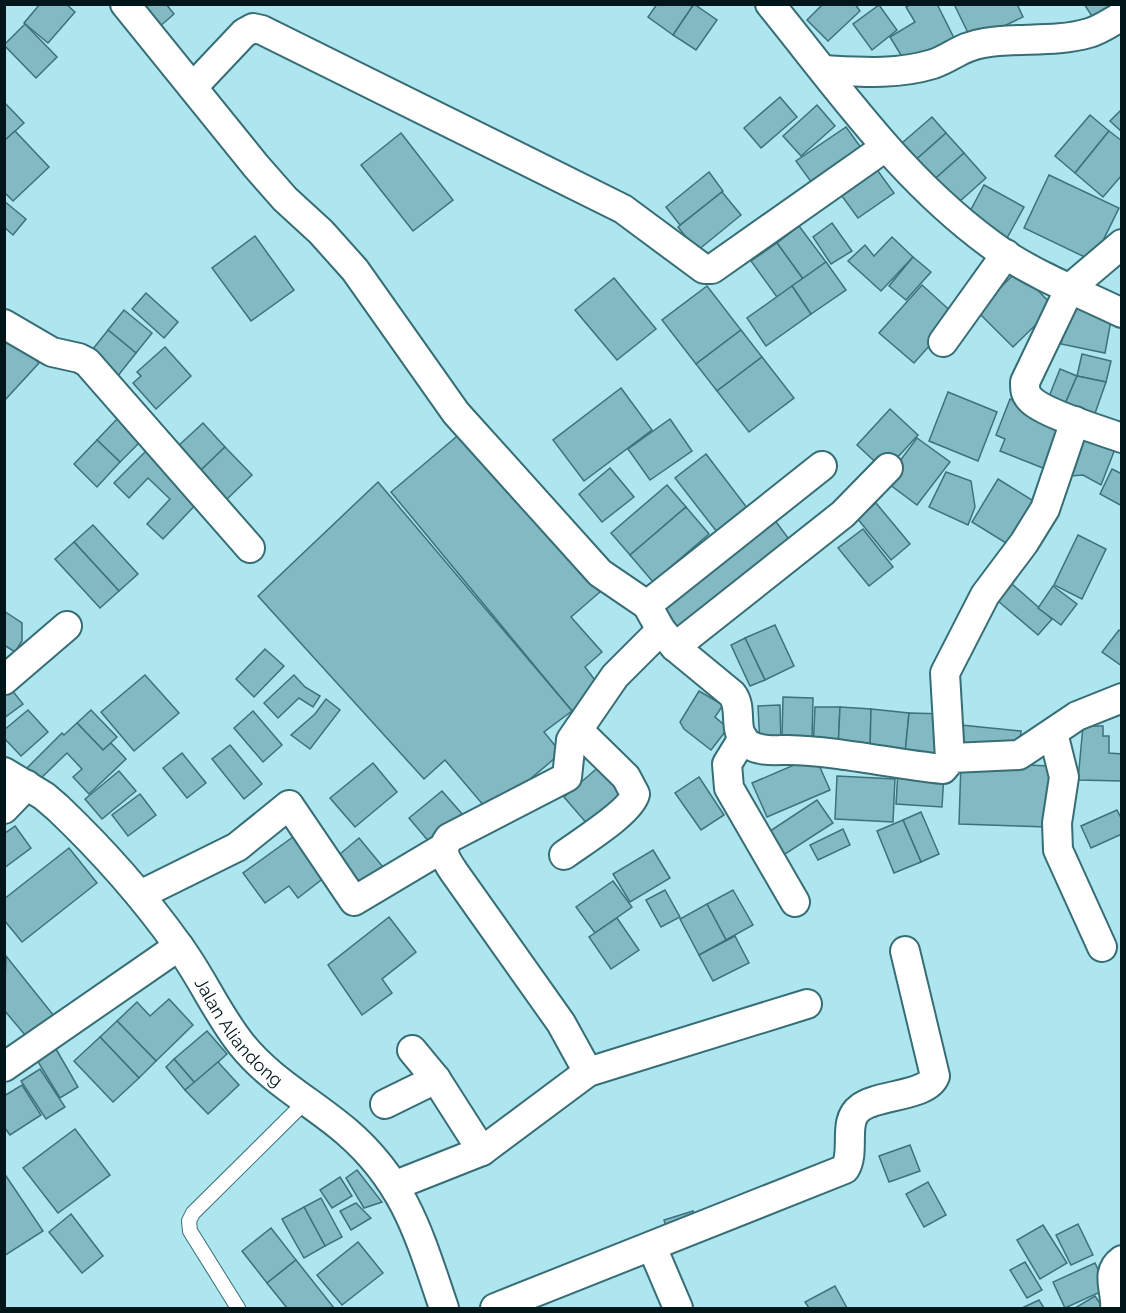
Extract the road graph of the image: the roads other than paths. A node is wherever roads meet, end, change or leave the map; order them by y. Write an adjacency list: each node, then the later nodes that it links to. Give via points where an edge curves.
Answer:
1 (125, 4): 5 (street)
2 (770, 4): 4 (street)
3 (1122, 16): 4 (street, via 1090,33 980,43 936,63 908,70)
4 (824, 70): 6 (street)
5 (193, 87): 6 (street, via 244,33 253,28 262,30 623,209 704,269 712,269); 18 (street, via 276,190 321,231 355,270 456,413 600,573)
6 (885, 148): 8 (street, via 955,217)
7 (1122, 244): 9 (street)
8 (1006, 254): 9 (street); 12 (street)
9 (1070, 288): 10 (street); 13 (street, via 1025,382 1025,393 1032,401)
10 (1122, 313)
11 (4, 324): 17 (street, via 52,352 87,362)
12 (944, 342)
13 (1075, 421): 14 (street); 26 (street, via 1045,508 985,595 945,673)
14 (1122, 438)
15 (822, 466): 18 (street)
16 (888, 468): 20 (street, via 843,514)
17 (250, 548)
18 (647, 605): 20 (street)
19 (67, 626): 21 (street)
20 (668, 639): 23 (street, via 621,669); 25 (street, via 735,698)
21 (4, 680)
22 (1122, 698): 24 (street, via 1077,716)
23 (578, 730): 29 (street, via 571,740 567,777 449,838); 30 (street, via 626,777 635,794 622,811)
24 (1053, 733): 26 (street, via 1018,755); 34 (street, via 1064,777 1057,823 1058,850)
25 (743, 738): 26 (street, via 760,749 822,752 939,768 946,768); 32 (street, via 727,764 729,788)
26 (950, 759)
27 (16, 778): 28 (street); 31 (street, Jalan Aliandong, via 44,796 77,826)
28 (4, 809)
29 (444, 848): 31 (street, via 354,901 290,804 237,847); 39 (street, via 454,872 561,1023)
30 (564, 855)
31 (140, 895): 33 (street, Jalan Aliandong)
32 (795, 902)
33 (179, 946): 38 (street); 41 (street, Jalan Aliandong, via 241,1044)
34 (1102, 947)
35 (905, 951): 45 (street, via 934,1080 857,1110 845,1169)
36 (807, 1004): 39 (street)
37 (412, 1050): 40 (street)
38 (4, 1067)
39 (588, 1072): 43 (street)
40 (436, 1079): 42 (street); 43 (street)
41 (306, 1101): 44 (street, Jalan Aliandong, via 348,1133); 47 (lane, via 189,1221 190,1231)
42 (385, 1104)
43 (482, 1151): 44 (street)
44 (396, 1185): 48 (street, Jalan Aliandong, via 418,1231)
45 (652, 1247): 49 (street); 50 (street)
46 (1122, 1260): 51 (street, via 1111,1275)
47 (238, 1308)
48 (444, 1308)
49 (495, 1308)
50 (678, 1308)
51 (1115, 1308)

